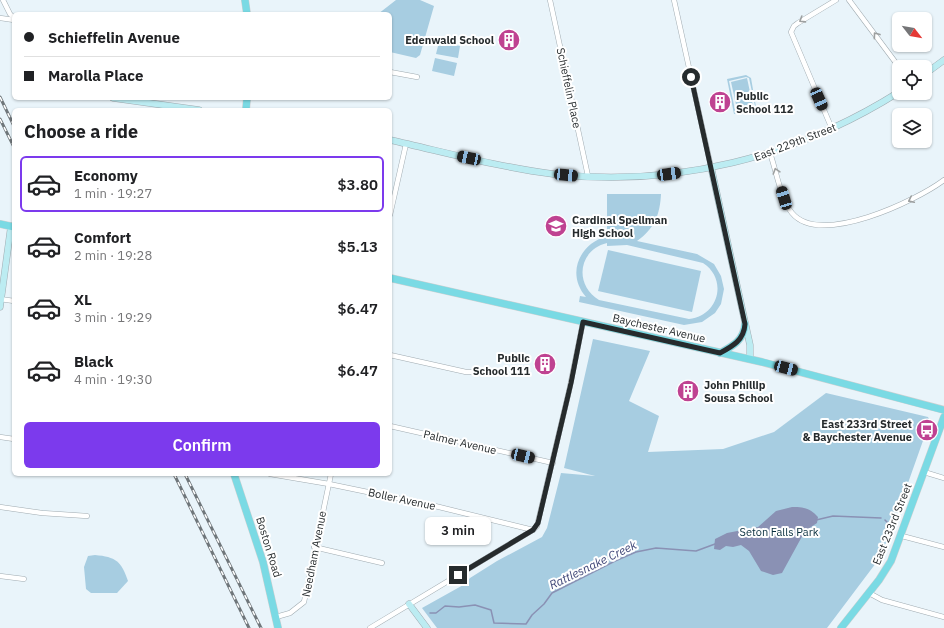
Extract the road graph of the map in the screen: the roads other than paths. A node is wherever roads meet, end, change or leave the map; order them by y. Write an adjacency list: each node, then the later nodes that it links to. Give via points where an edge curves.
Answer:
1 (3, 0): 8 (street)
2 (245, 0): 7 (main road)
3 (550, 0): 24 (street, Schieffelin Place)
4 (674, 0): 23 (street)
5 (836, 0): 19 (street, one-way to 19, via 798,23 791,32)
6 (849, 0): 11 (street, one-way to 6)
7 (247, 12)
8 (12, 16)
9 (0, 18): 10 (street)
10 (12, 19)
11 (894, 60)
12 (944, 60): 13 (street)
13 (932, 69)
14 (392, 72): 15 (street)
15 (417, 78)
16 (892, 96): 19 (street, East 229th Street)
17 (127, 100): 18 (street)
18 (185, 108)
19 (832, 129): 22 (street, East 229th Street)
20 (392, 140): 21 (street)
21 (406, 144): 24 (street, via 524,170); 26 (street)
22 (770, 153): 23 (street, East 229th Street); 25 (street, one-way to 22, via 914,199 877,215 833,224 810,224 798,219 788,209)
23 (711, 167): 24 (street, East 229th Street, via 669,174); 35 (street)
24 (588, 176)
25 (944, 180)
26 (392, 203)
27 (0, 224): 28 (main road)
28 (12, 226)
29 (12, 232): 31 (street)
30 (392, 278): 34 (main road, Baychester Avenue)
31 (0, 299): 32 (street); 33 (street)
32 (12, 301)
33 (0, 307)
34 (583, 322): 36 (main road, Baychester Avenue); 45 (street)
35 (745, 324): 36 (main road, via 737,343); 38 (street)
36 (720, 353): 38 (main road, Baychester Avenue)
37 (392, 355): 39 (street, via 466,372)
38 (750, 359): 40 (main road, Baychester Avenue)
39 (481, 372)
40 (944, 410)
41 (944, 417): 46 (main road, East 233rd Street)
42 (392, 426): 45 (street, Palmer Avenue)
43 (0, 437): 44 (street)
44 (12, 439)
45 (553, 463): 54 (street, via 539,522)
46 (924, 472): 50 (street); 55 (main road, East 233rd Street)
47 (235, 476): 63 (main road, Boston Road, via 262,557)
48 (282, 476): 51 (street, Boller Avenue)
49 (331, 476): 51 (street, Needham Avenue)
50 (944, 478)
51 (329, 484): 54 (street, Boller Avenue); 56 (street, Needham Avenue)
52 (0, 507): 53 (street)
53 (86, 516)
54 (533, 530): 62 (street)
55 (902, 536): 57 (street); 61 (main road, East 233rd Street, via 889,566)
56 (314, 547): 58 (street); 63 (street, Needham Avenue, via 304,602 290,613)
57 (944, 547)
58 (382, 563)
59 (0, 576): 60 (street)
60 (24, 579)
61 (869, 594): 64 (street); 68 (main road, East 233rd Street)
62 (409, 604): 66 (street); 67 (street)
63 (276, 617): 65 (main road, Boston Road)
64 (944, 617)
65 (278, 628)
66 (370, 628)
67 (427, 628)
68 (841, 628)

